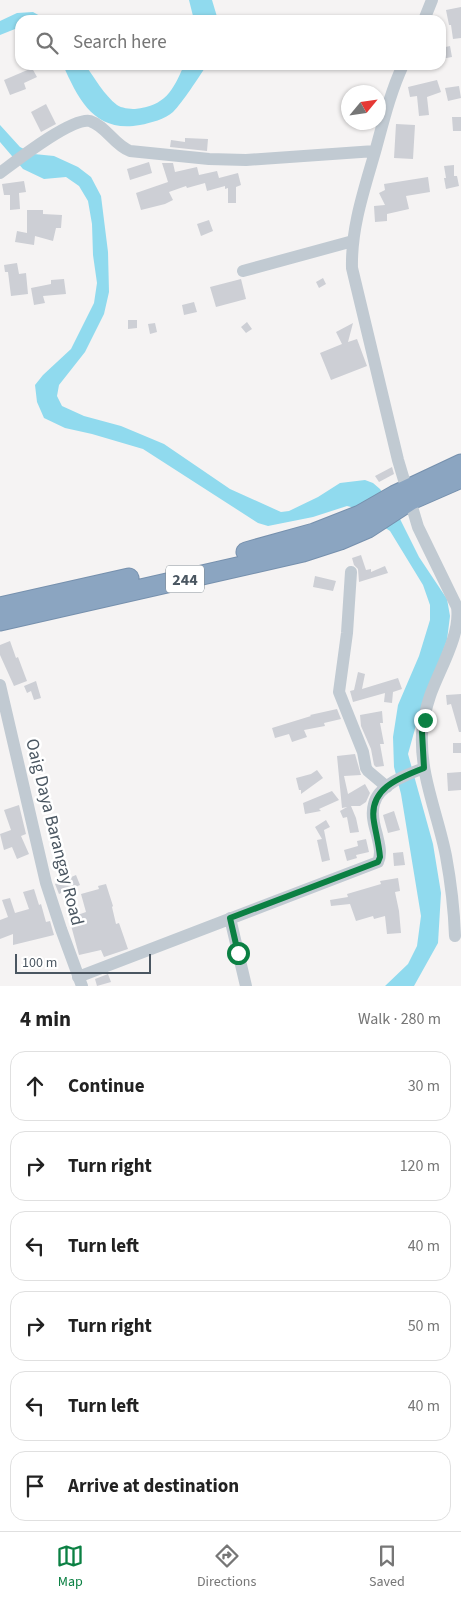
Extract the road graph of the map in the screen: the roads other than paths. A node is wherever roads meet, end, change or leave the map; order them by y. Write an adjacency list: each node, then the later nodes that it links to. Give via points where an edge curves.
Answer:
1 (432, 0): 2 (street)
2 (426, 15)
3 (401, 70): 4 (street)
4 (376, 151): 5 (street, via 246,160 130,151 103,129 81,120); 6 (street)
5 (0, 173)
6 (353, 240): 7 (street); 10 (street, via 355,284)
7 (243, 271)
8 (461, 464): 10 (highway, 244)
9 (461, 478): 10 (highway, 244)
10 (404, 497): 11 (highway, 244); 16 (street, via 459,617 452,644 427,706)
11 (364, 521): 13 (highway, 244, via 257,550); 14 (highway, 244, via 340,540 303,552)
12 (351, 572): 17 (street, via 348,633 339,692 368,772)
13 (0, 607)
14 (0, 621)
15 (0, 684): 20 (street, Oaig Daya Barangay Road, via 46,883)
16 (419, 770): 17 (street); 19 (street, via 446,857)
17 (391, 783): 18 (street, via 374,803 378,862)
18 (230, 918): 20 (street); 21 (street)
19 (455, 936)
20 (80, 982)
21 (246, 986)

